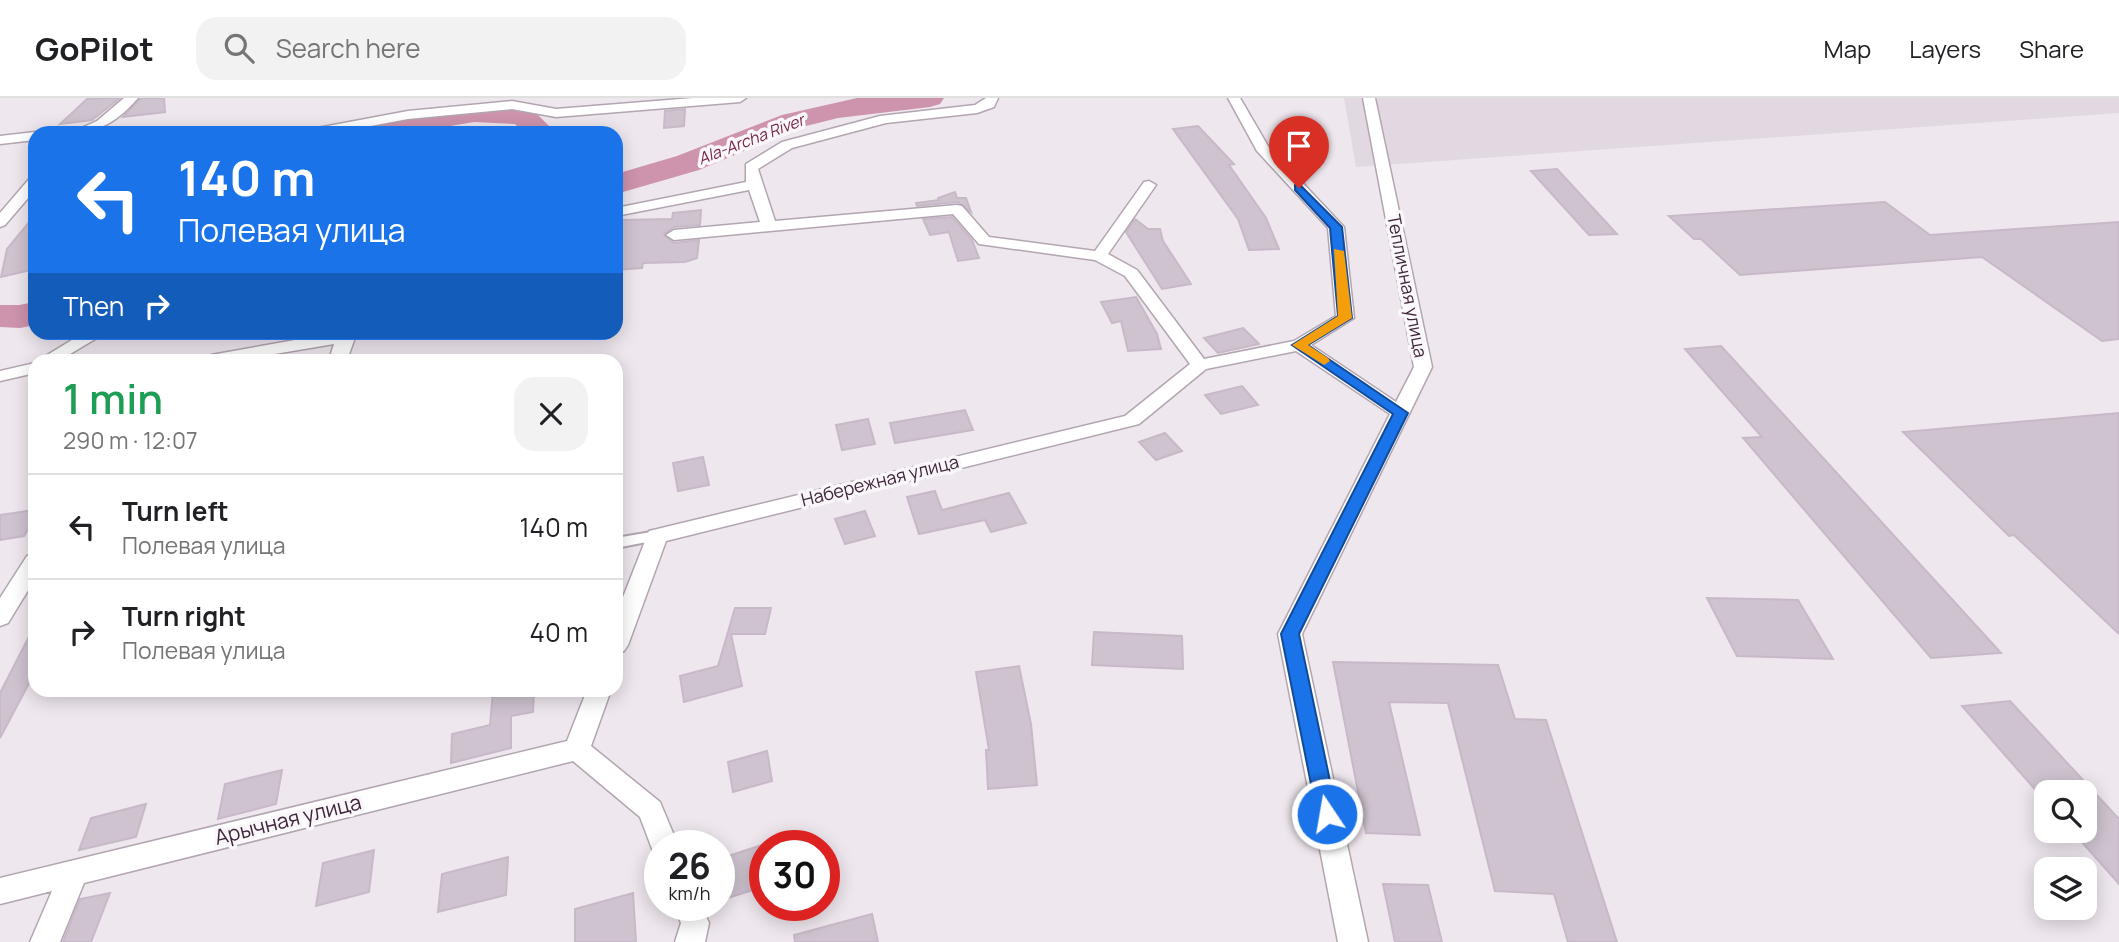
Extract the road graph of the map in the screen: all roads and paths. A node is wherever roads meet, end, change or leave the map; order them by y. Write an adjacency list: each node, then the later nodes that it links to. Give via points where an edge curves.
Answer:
1 (132, 98): 8 (street)
2 (413, 98): 7 (street, via 406,106)
3 (740, 98): 7 (street, via 556,113 512,105)
4 (992, 98): 12 (street, via 977,109 885,119 787,145 751,167)
5 (1234, 98): 22 (street, Набережная улица, via 1262,148 1336,227 1345,318)
6 (1369, 98): 28 (street, Тепличная улица, via 1423,367)
7 (408, 116): 9 (street)
8 (96, 126)
9 (352, 126)
10 (28, 137): 11 (street)
11 (0, 139)
12 (754, 185): 15 (street); 17 (street)
13 (1149, 185): 19 (street)
14 (28, 196): 16 (street)
15 (623, 211)
16 (0, 222)
17 (769, 225): 18 (street); 19 (street, via 957,209 984,241)
18 (674, 236)
19 (1099, 256): 25 (street, via 1131,273)
20 (84, 340): 23 (street)
21 (320, 340): 24 (street)
22 (1299, 345): 25 (street, Набережная улица); 28 (street)
23 (59, 354)
24 (244, 354)
25 (1199, 365): 29 (street, Набережная улица, via 1132,420)
26 (28, 370): 27 (street)
27 (0, 376)
28 (1401, 413): 42 (street, Тепличная улица, via 1290,634)
29 (657, 536): 30 (lane); 33 (street)
30 (623, 542)
31 (28, 572): 32 (street)
32 (0, 617)
33 (623, 626)
34 (596, 697): 35 (street)
35 (577, 749): 36 (street, via 651,810); 37 (street, Арычная улица)
36 (658, 830)
37 (74, 873): 38 (street, Арычная улица); 40 (street)
38 (0, 891)
39 (694, 921): 41 (street)
40 (44, 942)
41 (690, 942)
42 (1353, 942)

